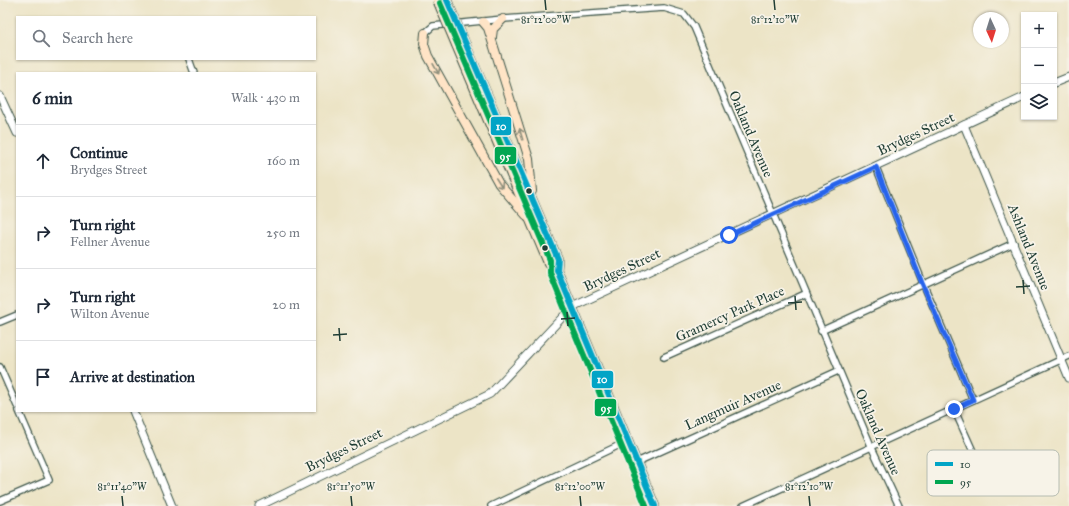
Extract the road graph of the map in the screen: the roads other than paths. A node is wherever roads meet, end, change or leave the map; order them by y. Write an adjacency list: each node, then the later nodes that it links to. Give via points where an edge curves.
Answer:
1 (437, 0): 20 (main road, bridge)
2 (447, 0): 18 (main road, bridge)
3 (503, 19): 4 (street, Oakland Avenue); 6 (main road, via 493,29); 19 (street, Oakland Avenue, via 664,8 684,14 694,27)
4 (483, 22): 5 (street, Oakland Avenue, via 434,26); 6 (main road)
5 (426, 33): 20 (main road, one-way to 20, via 424,44 428,56 499,184)
6 (492, 40): 18 (main road, one-way to 6, via 529,159)
7 (189, 60): 8 (street)
8 (194, 72)
9 (1069, 76): 10 (street)
10 (1057, 82)
11 (0, 96): 14 (street)
12 (1021, 99): 15 (street, Brydges Street)
13 (0, 112): 14 (street)
14 (8, 112): 16 (street)
15 (964, 125): 17 (street, Brydges Street); 21 (street, Ashland Avenue)
16 (16, 131)
17 (876, 167): 19 (street, Brydges Street); 23 (street)
18 (533, 200): 22 (main road, via 558,259)
19 (772, 215): 24 (street, Oakland Avenue); 25 (street, Brydges Street)
20 (531, 220): 22 (main road, via 548,264)
21 (1014, 243): 23 (street); 31 (street, Ashland Avenue)
22 (557, 270): 25 (main road)
23 (922, 283): 28 (street); 35 (street)
24 (806, 294): 28 (street, Oakland Avenue); 30 (street, Gramercy Park Place)
25 (572, 307): 40 (main road); 46 (street, Brydges Street, via 490,394)
26 (16, 315): 27 (street)
27 (0, 322)
28 (821, 331): 33 (street, Oakland Avenue)
29 (1069, 356): 31 (street)
30 (664, 357)
31 (1061, 360): 34 (street, Ashland Avenue); 35 (street)
32 (0, 367): 36 (street)
33 (838, 370): 41 (street, Oakland Avenue); 43 (street, Langmuir Avenue)
34 (1069, 378)
35 (973, 400): 37 (street)
36 (16, 404)
37 (954, 409): 41 (street); 42 (street)
38 (19, 412): 44 (street, via 49,480)
39 (133, 412): 45 (street)
40 (628, 441): 43 (main road); 47 (street)
41 (872, 448): 49 (street); 50 (street, Oakland Avenue)
42 (972, 450)
43 (637, 462): 48 (main road)
44 (0, 501)
45 (172, 506)
46 (258, 506)
47 (491, 506)
48 (655, 506)
49 (743, 506)
50 (899, 506)

